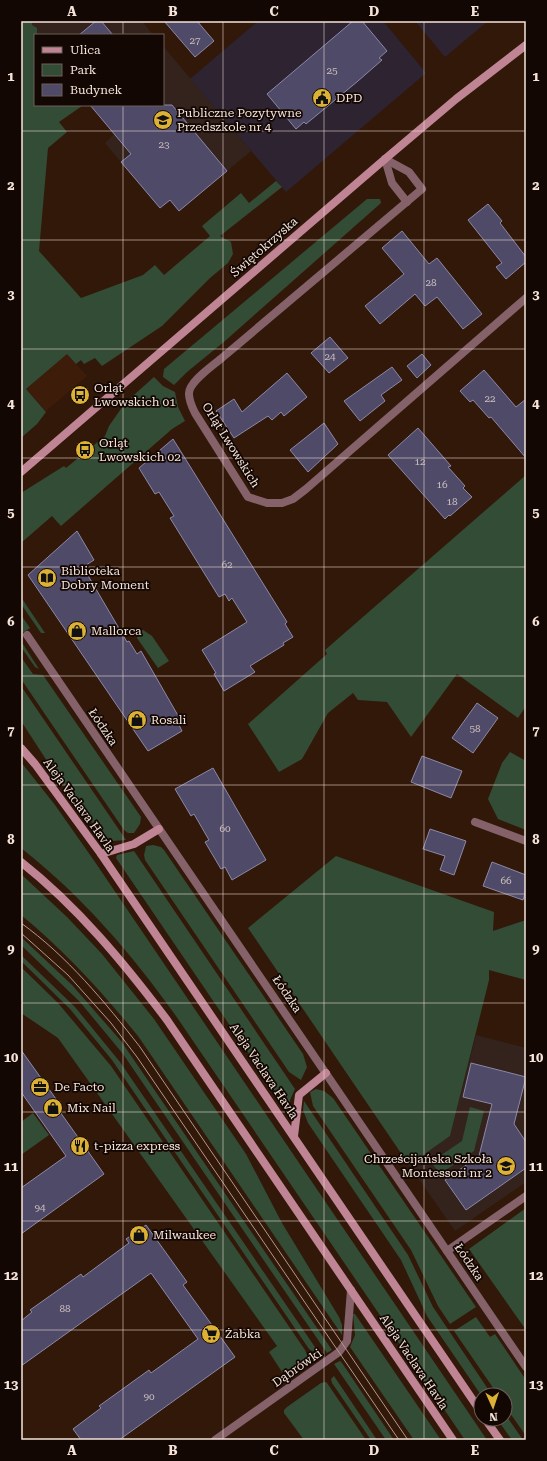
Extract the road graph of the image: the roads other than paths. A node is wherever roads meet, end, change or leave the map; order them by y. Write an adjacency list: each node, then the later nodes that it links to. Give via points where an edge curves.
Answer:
1 (526, 45): 2 (main road, Świętokrzyska)
2 (385, 159): 3 (street, via 392,183); 3 (street, Orląt Lwowskich, via 409,172 422,189); 5 (main road, Świętokrzyska)
3 (407, 202): 4 (street, Orląt Lwowskich, via 193,383 188,392 190,402 248,496 267,503 282,503 294,499)
4 (526, 298)
5 (21, 472)
6 (27, 635): 9 (street, Łódzka)
7 (21, 748): 11 (main road, Aleja Vaclava Havla)
8 (475, 822): 10 (street)
9 (159, 829): 11 (main road, via 134,844); 13 (street, Łódzka)
10 (526, 841)
11 (101, 854): 14 (main road, Aleja Vaclava Havla)
12 (21, 862): 17 (main road, Aleja Vaclava Havla, via 74,910 132,974 167,1020)
13 (326, 1073): 14 (main road, via 299,1094); 16 (street, Łódzka)
14 (294, 1136): 19 (main road, Aleja Vaclava Havla)
15 (526, 1196): 16 (street)
16 (447, 1252): 18 (street, Łódzka)
17 (351, 1290): 21 (street, Dąbrówki, via 348,1334 344,1346 328,1361); 22 (main road, Aleja Vaclava Havla)
18 (526, 1367)
19 (473, 1400)
20 (491, 1427): 23 (main road)
21 (215, 1440)
22 (453, 1440)
23 (500, 1440)

